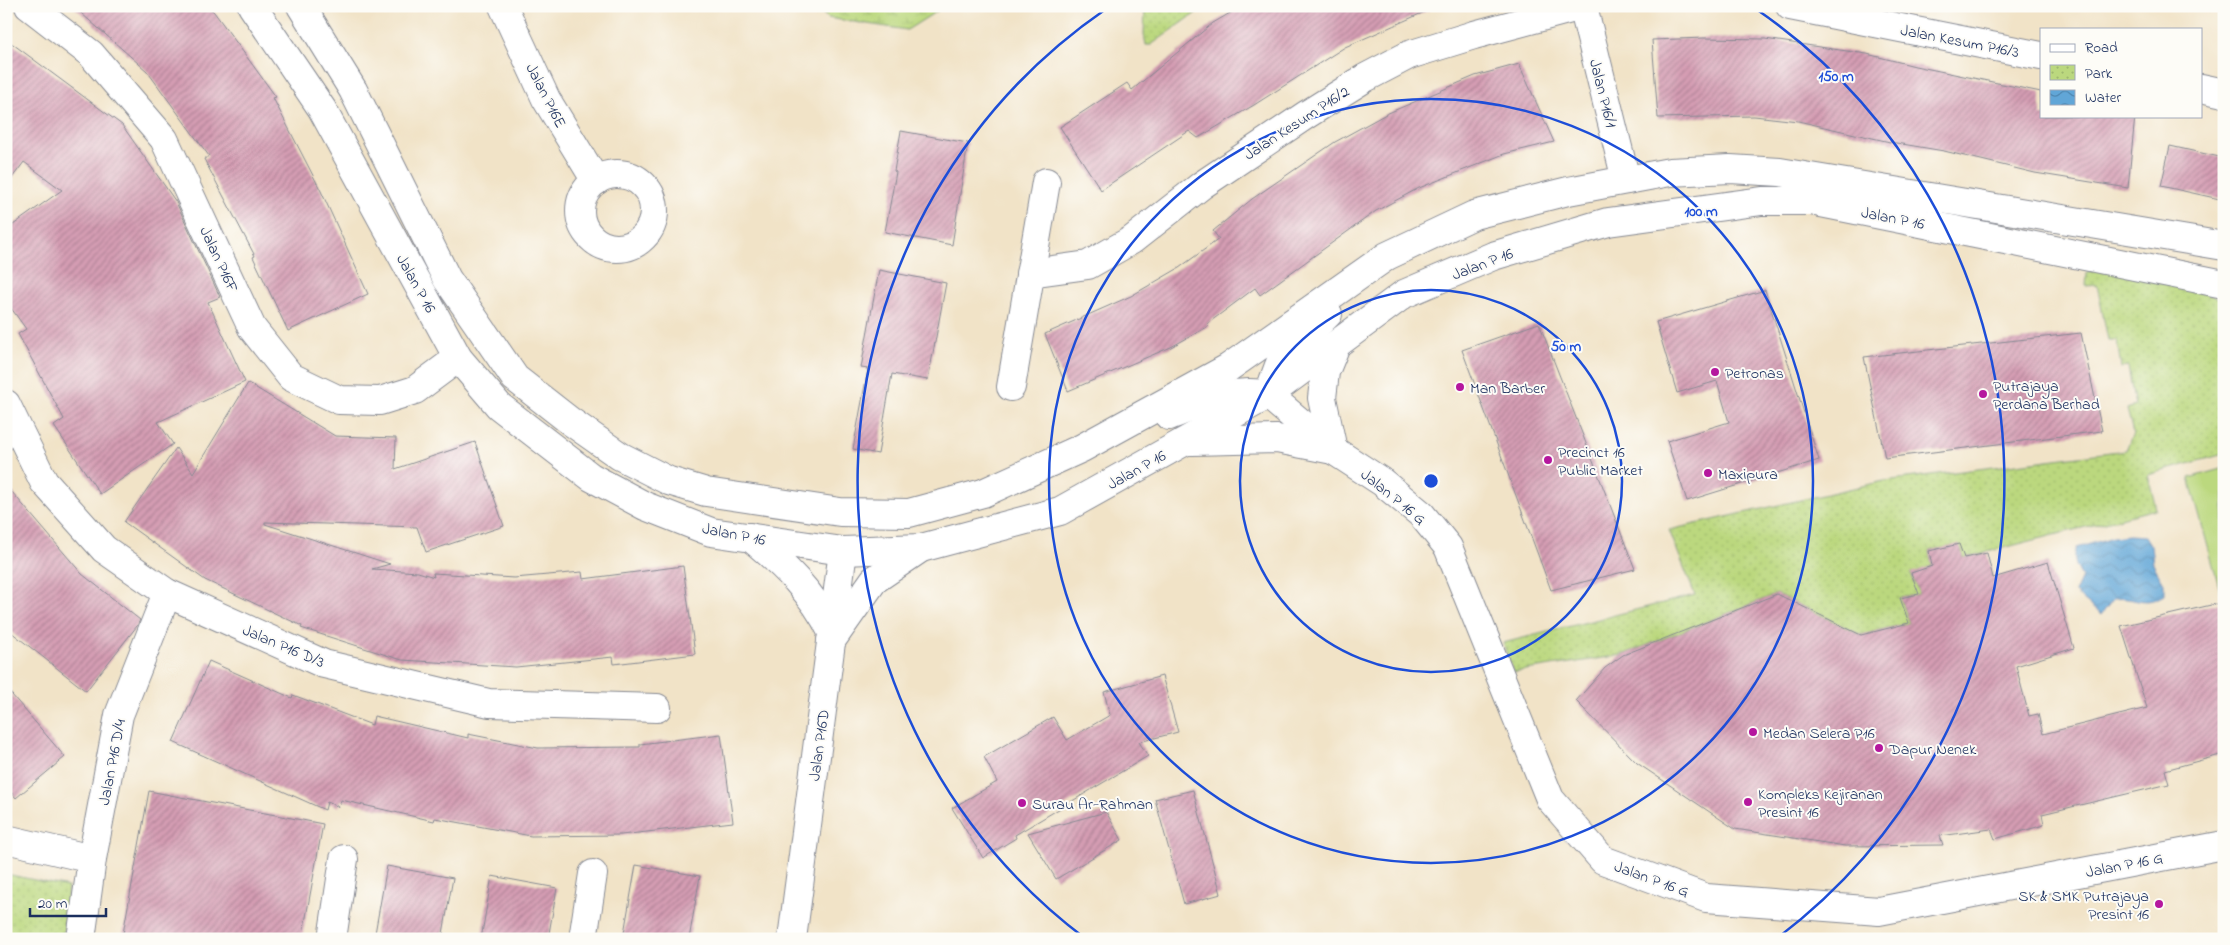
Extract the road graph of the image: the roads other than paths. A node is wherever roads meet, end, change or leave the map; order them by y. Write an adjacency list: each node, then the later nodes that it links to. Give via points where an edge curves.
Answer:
1 (29, 6): 18 (street, Jalan P16F, via 91,54 164,139 252,328 291,378 339,400 380,401 416,390)
2 (252, 6): 18 (street, Jalan P 16, via 322,109)
3 (301, 6): 25 (street, Jalan P 16, via 353,90 447,279 516,378 620,456 669,481 706,492)
4 (503, 6): 11 (street, Jalan P16E, via 546,99)
5 (1582, 6): 10 (street, Jalan P16/1); 15 (street, Jalan Kesum P16/2, via 1409,56 1306,115 1202,185 1132,240 1088,265)
6 (1790, 6): 7 (street, Jalan Kesum P16/3)
7 (2040, 56)
8 (2202, 88): 9 (street)
9 (2224, 93)
10 (1626, 180): 13 (street, Jalan P 16, via 1670,172 1730,169 1780,172); 14 (street, Jalan P 16, via 1474,215)
11 (596, 181)
12 (1046, 182): 15 (street)
13 (2224, 246)
14 (1386, 256): 20 (street, via 1281,360); 23 (street, Jalan P 16, via 1228,368)
15 (1030, 273): 19 (street)
16 (2224, 284): 17 (street, Jalan P 16, via 1811,201 1762,201 1608,222 1494,256 1404,294)
17 (1336, 345): 20 (street, Jalan P 16); 24 (street, via 1326,372 1322,398)
18 (458, 358): 27 (street, Jalan P 16, via 499,406 591,477 645,506 711,532)
19 (1011, 388)
20 (1268, 395): 22 (street, Jalan P 16); 23 (street, via 1252,392 1231,394); 24 (street, Jalan P 16 G)
21 (6, 404): 30 (street, Jalan P16 D/3, via 44,482 104,549)
22 (1187, 441): 24 (street, via 1277,439); 28 (street, Jalan P 16, via 1060,511)
23 (1094, 442): 26 (street, Jalan P 16, via 983,493)
24 (1333, 450): 34 (street, Jalan P 16 G, via 1382,482 1421,514 1448,547 1550,799 1603,860 1706,898 1879,911)
25 (778, 502): 26 (street, Jalan P 16, via 840,512); 29 (street, via 824,527)
26 (909, 512): 29 (street)
27 (750, 538): 29 (street, Jalan P 16); 31 (street, via 793,575 814,600)
28 (921, 548): 29 (street, Jalan P 16); 31 (street, via 874,580)
29 (843, 551): 31 (street, Jalan P16D)
30 (167, 593): 32 (street, Jalan P16 D/3, via 324,664 489,703); 35 (street, Jalan P16 D/4, via 119,715)
31 (832, 637): 41 (street, Jalan P16D)
32 (657, 708)
33 (6, 839): 35 (street)
34 (2224, 844)
35 (92, 859): 38 (street, Jalan P16 D/4)
36 (344, 859): 39 (street)
37 (593, 874): 40 (street)
38 (81, 939)
39 (332, 939)
40 (583, 939)
41 (792, 939)

